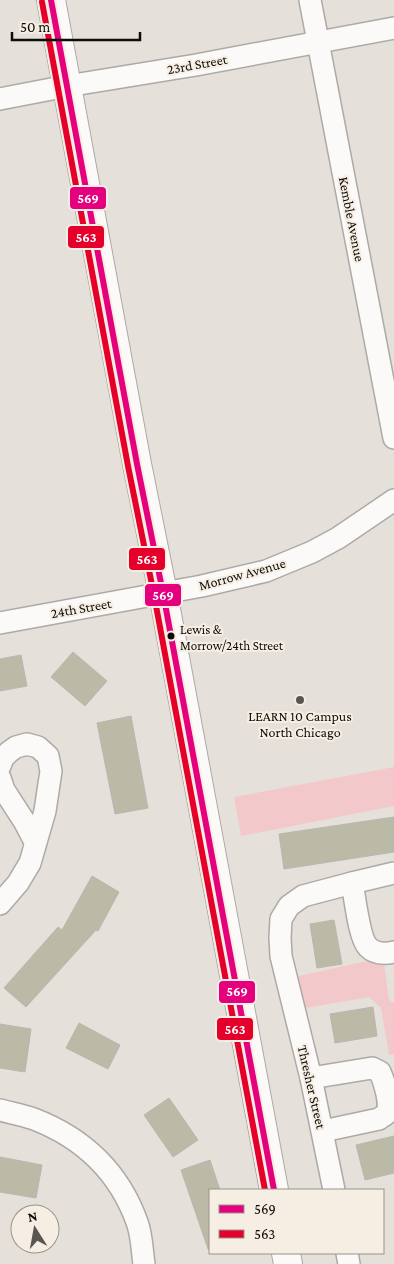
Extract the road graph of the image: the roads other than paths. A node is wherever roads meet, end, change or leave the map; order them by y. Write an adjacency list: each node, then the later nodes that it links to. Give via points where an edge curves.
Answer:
1 (51, 0): 5 (main road)
2 (310, 0): 4 (street, Kemble Avenue)
3 (394, 28): 4 (street, 23rd Street)
4 (318, 42): 5 (street, 23rd Street); 7 (street, Kemble Avenue)
5 (67, 86): 6 (street, 23rd Street); 9 (main road)
6 (0, 99)
7 (394, 438)
8 (394, 500): 9 (street, Morrow Avenue, via 338,538 266,571)
9 (163, 593): 10 (street, 24th Street); 21 (main road)
10 (0, 623)
11 (0, 766): 13 (street, via 3,758 16,746 38,747 48,756 51,772 45,811)
12 (0, 778): 13 (street)
13 (35, 842): 16 (street, via 30,863)
14 (394, 873): 15 (street, Thresher Street)
15 (352, 883): 17 (street, via 363,939 368,948 378,953); 18 (street, Thresher Street, via 303,896 288,906 282,919 281,956)
16 (0, 904)
17 (394, 952)
18 (311, 1078): 20 (street, Thresher Street); 20 (street, via 372,1068 380,1072 384,1080 389,1106 379,1119)
19 (0, 1110): 23 (street, via 33,1118 67,1135 99,1160 122,1189 138,1224)
20 (323, 1131): 22 (street, Thresher Street)
21 (274, 1189)
22 (334, 1189)
23 (144, 1264)

